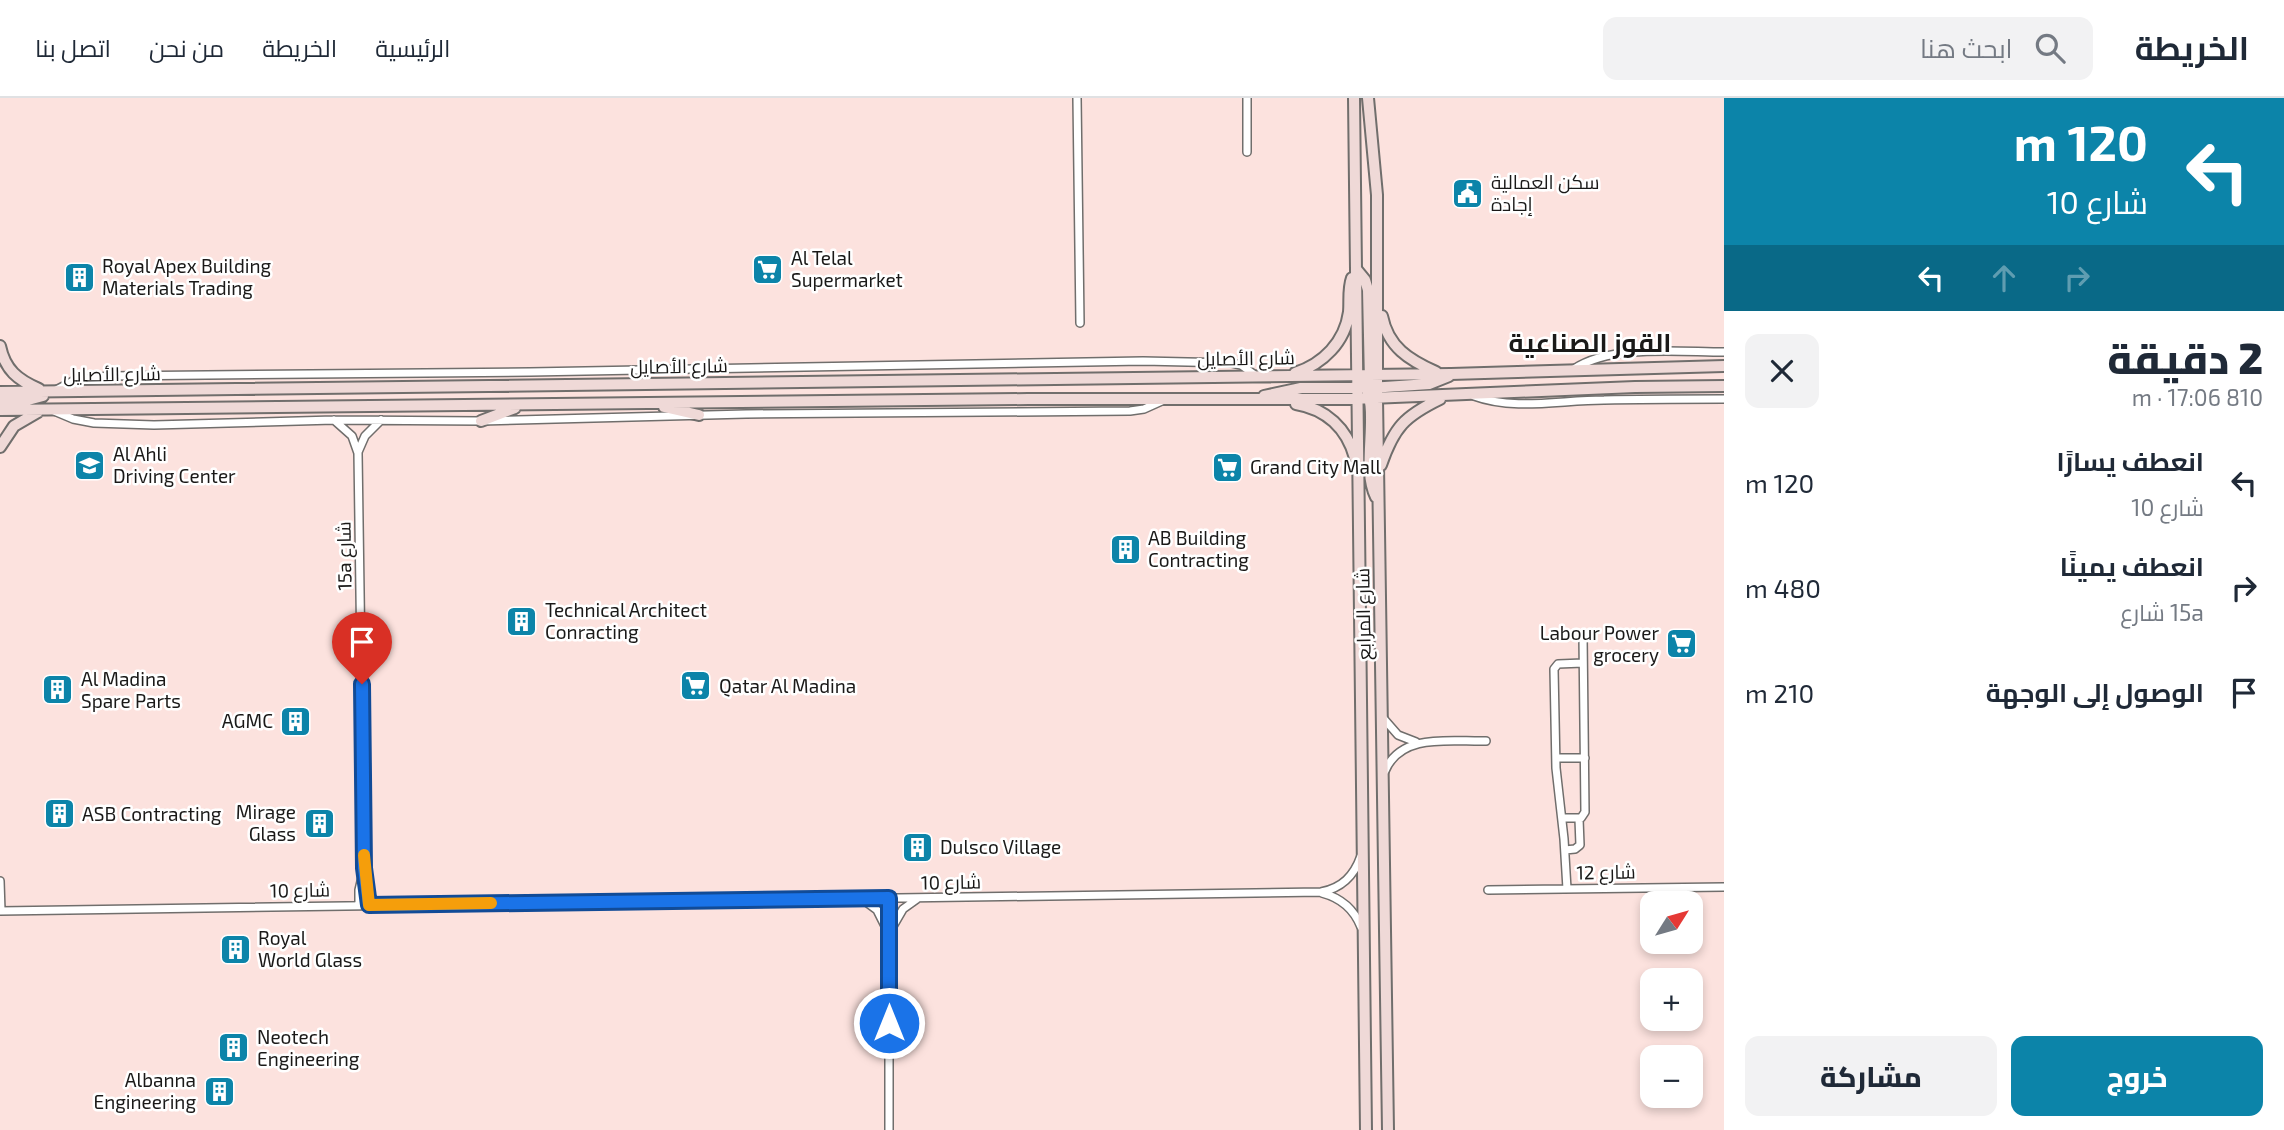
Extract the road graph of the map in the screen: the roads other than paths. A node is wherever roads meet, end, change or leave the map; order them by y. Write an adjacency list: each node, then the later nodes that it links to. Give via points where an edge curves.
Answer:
1 (1077, 98): 8 (street)
2 (1247, 98): 5 (street)
3 (1353, 98): 6 (main road, شارع المرابع)
4 (1368, 98): 7 (main road, شارع المرابع, via 1377,195)
5 (1247, 152)
6 (1356, 269): 13 (main road, via 1339,340 1315,364); 17 (main road, شارع المرابع)
7 (1378, 298): 14 (main road, via 1385,328 1396,347 1413,361); 17 (main road, شارع المرابع)
8 (1080, 323)
9 (0, 346): 19 (main road, via 14,375)
10 (1724, 352): 12 (street, via 1602,356)
11 (1724, 366): 12 (main road, شارع الأصايل)
12 (1572, 370): 14 (main road, شارع الأصايل)
13 (1287, 374): 15 (main road, شارع الأصايل); 17 (main road, شارع الأصايل)
14 (1447, 374): 17 (main road, شارع الأصايل)
15 (1255, 375): 19 (main road, شارع الأصايل); 19 (street, via 1232,363 1015,363 108,376 73,381)
16 (1724, 386): 20 (main road, شارع الأصايل)
17 (1368, 387): 21 (main road, شارع الأصايل); 24 (main road, شارع الأصايل); 36 (main road, شارع المرابع); 37 (main road, شارع المرابع); 38 (main road, via 1370,480)
18 (0, 392): 19 (main road, شارع الأصايل)
19 (48, 392): 25 (main road, via 33,399)
20 (1473, 396): 21 (main road, شارع الأصايل); 23 (street, via 1517,404)
21 (1444, 397): 37 (main road, via 1401,424)
22 (1165, 399): 24 (main road, شارع الأصايل); 26 (main road, شارع الأصايل); 30 (street, via 1130,411)
23 (1724, 399)
24 (1255, 400): 36 (main road, via 1307,406 1329,417 1349,441)
25 (0, 401)
26 (655, 404): 27 (main road, شارع الأصايل); 30 (main road)
27 (521, 405): 29 (main road, شارع الأصايل); 33 (main road)
28 (0, 410): 29 (main road, شارع الأصايل)
29 (47, 410): 31 (street, via 84,421 134,425); 34 (main road, via 14,426)
30 (699, 415): 33 (street)
31 (334, 419): 32 (street); 35 (street, via 352,436)
32 (382, 419): 33 (street); 35 (street, via 365,436)
33 (481, 421)
34 (0, 447)
35 (358, 453): 51 (street, 15a شارع)
36 (1359, 473): 50 (main road, شارع المرابع)
37 (1378, 474): 38 (main road, شارع المرابع)
38 (1379, 501): 41 (main road, شارع المرابع)
39 (1583, 636): 40 (street)
40 (1583, 663): 44 (street, via 1554,667); 45 (street)
41 (1382, 717): 43 (street, via 1398,735); 46 (main road, شارع المرابع)
42 (1486, 741): 43 (street)
43 (1420, 743): 46 (street, via 1397,752)
44 (1556, 758): 45 (street); 47 (street)
45 (1585, 758): 48 (street, via 1585,812)
46 (1383, 778): 67 (main road, شارع المرابع)
47 (1562, 818): 48 (street); 49 (street)
48 (1579, 818): 49 (street, via 1580,845)
49 (1565, 850): 54 (street)
50 (1361, 853): 56 (street, شارع 10, via 1344,883); 63 (main road, شارع المرابع)
51 (364, 868): 60 (street, 15a شارع); 61 (street, 15a شارع)
52 (0, 881): 62 (street)
53 (1724, 887): 54 (street, شارع 12)
54 (1567, 889): 55 (street, شارع 12)
55 (1488, 890)
56 (1314, 892): 58 (street, شارع 10); 63 (street, شارع 10, via 1347,905)
57 (889, 898): 58 (street, شارع 10); 59 (street, شارع 10); 64 (street)
58 (918, 898): 64 (street, via 899,914)
59 (862, 899): 61 (street, شارع 10); 64 (street, via 877,910)
60 (359, 905): 61 (street, شارع 10); 62 (street, شارع 10)
61 (369, 905)
62 (1, 911)
63 (1363, 930): 66 (main road, شارع المرابع)
64 (889, 936): 65 (street)
65 (890, 1130)
66 (1366, 1130)
67 (1388, 1130)

